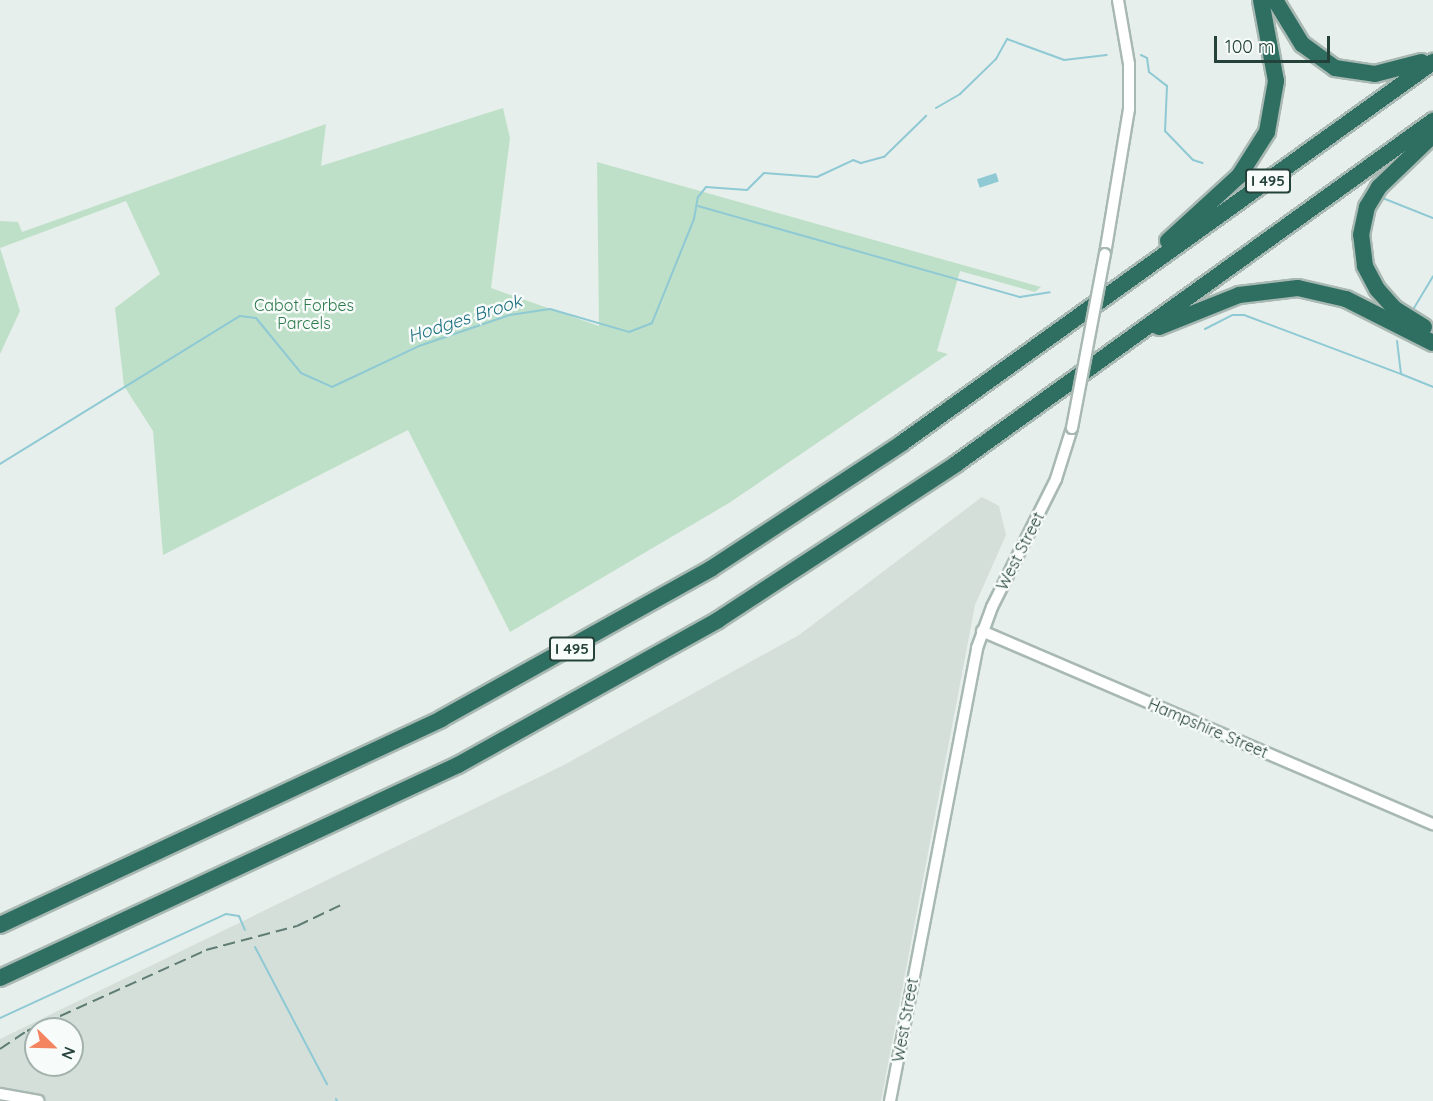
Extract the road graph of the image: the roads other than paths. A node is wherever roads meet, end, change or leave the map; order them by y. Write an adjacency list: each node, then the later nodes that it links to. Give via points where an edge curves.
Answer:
1 (1119, 0): 12 (street, West Street, bridge, via 1129,64 1129,109 1072,428 1053,485)
2 (1262, 0): 8 (highway, via 1276,87 1271,119 1258,150 1229,186)
3 (1275, 0): 4 (highway, via 1302,44 1335,68 1359,74 1388,73)
4 (1433, 57)
5 (1433, 62): 8 (highway, I 495)
6 (1433, 121): 10 (highway, I 495)
7 (1433, 135): 9 (highway, via 1375,192 1364,218 1361,241 1367,271 1380,294 1404,316)
8 (1102, 300): 14 (highway, I 495, via 831,492 637,612 511,683 321,779)
9 (1433, 331)
10 (1125, 342): 11 (highway, via 1225,299 1292,288 1346,299); 15 (highway, I 495, via 838,544 598,690 340,822)
11 (1433, 343)
12 (982, 632): 13 (street, Hampshire Street); 18 (street, West Street, via 969,678)
13 (1433, 824)
14 (0, 925)
15 (0, 978)
16 (0, 1094): 17 (street)
17 (38, 1101)
18 (890, 1101)

